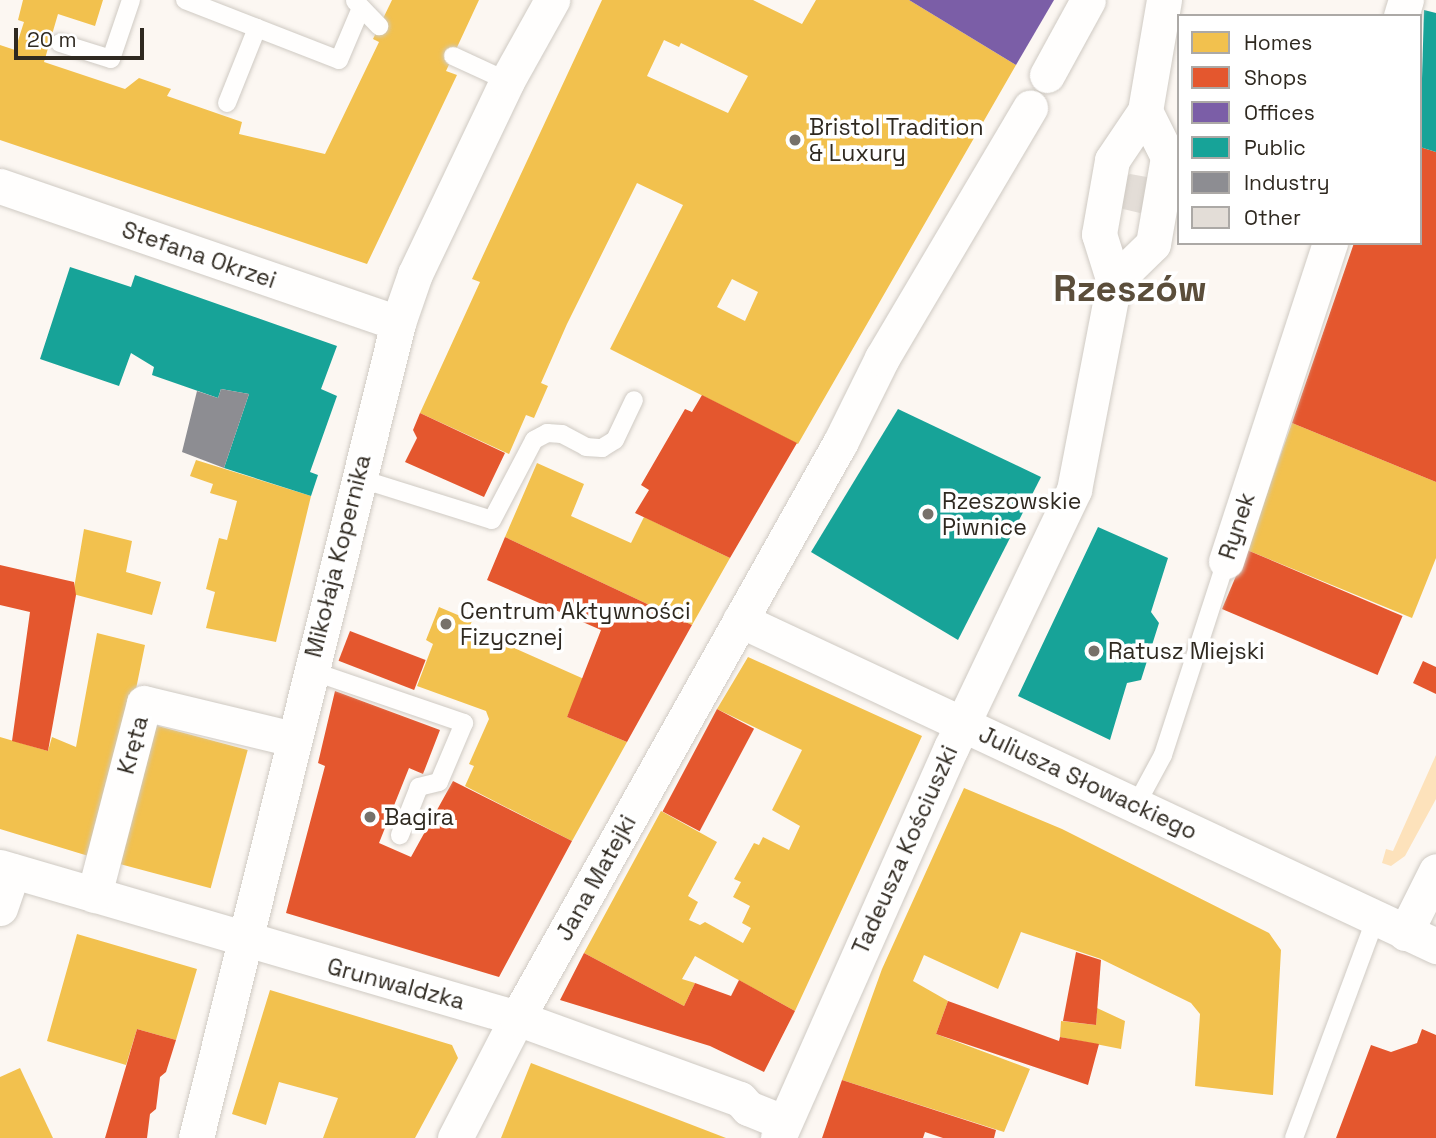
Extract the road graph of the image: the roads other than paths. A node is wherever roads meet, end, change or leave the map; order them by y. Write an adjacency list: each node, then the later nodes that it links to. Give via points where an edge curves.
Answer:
1 (131, 0): 9 (lane, via 111,59)
2 (185, 0): 8 (lane)
3 (552, 0): 12 (street, Mikołaja Kopernika)
4 (1088, 0): 11 (street)
5 (1164, 0): 15 (street)
6 (357, 4): 7 (lane); 8 (lane, via 339,60)
7 (379, 26)
8 (257, 28): 13 (lane)
9 (60, 43)
10 (453, 56): 12 (lane)
11 (1047, 75)
12 (507, 81): 19 (street, Mikołaja Kopernika, via 415,274)
13 (227, 103)
14 (1030, 108): 23 (street, via 882,358)
15 (1145, 111): 18 (street, via 1112,160 1099,233); 18 (street, via 1168,157 1153,244)
16 (0, 186): 19 (street, Stefana Okrzei)
17 (1329, 245): 22 (street, Rynek)
18 (1114, 282): 25 (street, Tadeusza Kościuszki, via 1074,490)
19 (398, 323): 21 (street, Mikołaja Kopernika)
20 (634, 400): 21 (lane, via 615,440 603,448 586,447 562,434 547,433 534,440 492,520)
21 (358, 478): 24 (street, Mikołaja Kopernika)
22 (1226, 561): 27 (lane, Rynek, via 1163,755)
23 (740, 620): 25 (street, Juliusza Słowackiego); 35 (street, Jana Matejki)
24 (309, 670): 26 (street, Mikołaja Kopernika); 28 (lane, via 464,723 439,782 419,787)
25 (962, 723): 27 (street, Juliusza Słowackiego); 36 (street, Tadeusza Kościuszki)
26 (293, 739): 31 (street, Kręta, via 144,703); 34 (street, Mikołaja Kopernika)
27 (1136, 805): 33 (street, Juliusza Słowackiego)
28 (400, 835)
29 (6, 869): 31 (street, Grunwaldzka); 32 (street)
30 (1436, 871): 33 (street)
31 (94, 895): 34 (street, Grunwaldzka)
32 (0, 908)
33 (1406, 932): 39 (lane)
34 (244, 939): 35 (street, Grunwaldzka); 37 (street, Mikołaja Kopernika, via 217,1066)
35 (517, 1018): 36 (street, Grunwaldzka, via 740,1099); 38 (street, Jana Matejki)
36 (780, 1130)
37 (196, 1138)
38 (455, 1138)
39 (1294, 1138)

